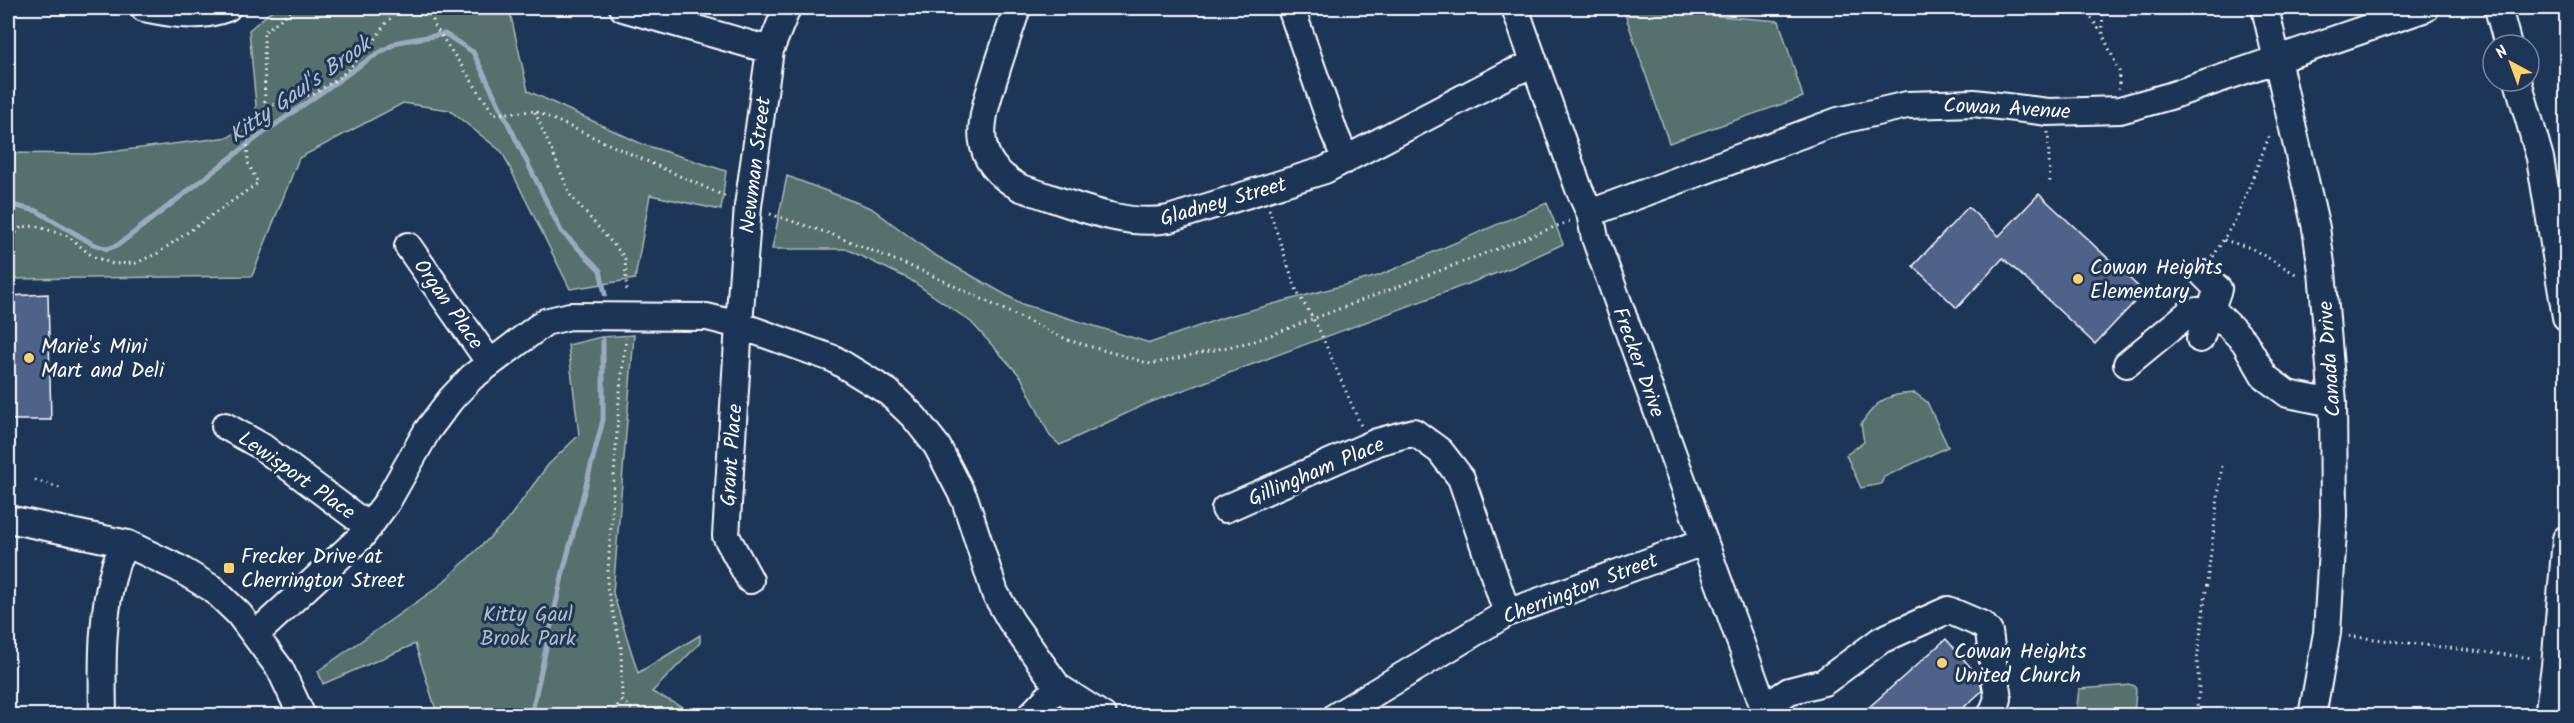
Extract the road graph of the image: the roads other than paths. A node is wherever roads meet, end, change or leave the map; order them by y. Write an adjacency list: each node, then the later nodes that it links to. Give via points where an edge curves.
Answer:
1 (144, 8): 2 (street, via 175,15)
2 (227, 8)
3 (623, 8): 12 (street)
4 (787, 8): 12 (street, Newman Street)
5 (1017, 8): 16 (street, Gladney Street, via 984,112 981,134 991,163 1022,188 1121,219 1155,222 1298,180)
6 (1291, 8): 16 (street)
7 (1515, 8): 14 (street, Frecker Drive)
8 (2265, 8): 13 (street, Canada Drive)
9 (2426, 8): 13 (street, Cowan Avenue)
10 (2498, 8): 11 (street)
11 (2505, 33)
12 (771, 50): 22 (street, Newman Street, via 748,206)
13 (2278, 57): 17 (street, Cowan Avenue, via 2120,110 2048,112 1974,103 1907,105 1838,121); 26 (street, Canada Drive, via 2316,228)
14 (1534, 64): 16 (street, Gladney Street); 17 (street, Frecker Drive, via 1579,189)
15 (2521, 93): 21 (street, via 2540,158)
16 (1346, 160)
17 (1580, 217): 32 (street, Frecker Drive, via 1595,238)
18 (408, 246): 24 (street, Organ Place)
19 (2203, 274): 20 (street, via 2218,289)
20 (2212, 309): 23 (street); 25 (street, via 2190,312); 26 (street, via 2244,341 2265,377 2288,394)
21 (2566, 317)
22 (739, 325): 24 (street, via 707,317 570,316 545,322); 34 (street, Grant Place, via 726,536); 37 (street, via 834,359 888,392 914,417 937,446 965,500 995,593)
23 (2200, 339)
24 (490, 363): 30 (street, via 443,409)
25 (2127, 364)
26 (2333, 403): 45 (street, Canada Drive, via 2334,515 2327,633)
27 (225, 426): 30 (street, Lewisport Place, via 261,446)
28 (1225, 509): 35 (street, Gillingham Place, via 1377,442 1414,432 1440,450 1461,478)
29 (8, 519): 33 (street)
30 (369, 527): 36 (street)
31 (2566, 539): 46 (street)
32 (1703, 542): 35 (street, Cherrington Street); 38 (street, Frecker Drive)
33 (128, 544): 36 (street, via 213,589); 39 (street, via 116,561 105,617)
34 (750, 580)
35 (1507, 613): 43 (street, Cherrington Street)
36 (255, 635): 40 (street, via 280,669)
37 (1058, 687): 41 (street); 42 (street)
38 (1765, 712): 44 (street, via 1789,691 1824,682 1881,640 1948,610 1983,625 1989,632 1998,699)
39 (103, 716)
40 (302, 716)
41 (1030, 716)
42 (1104, 716)
43 (1336, 716)
44 (1991, 716)
45 (2312, 716)
46 (2548, 716)

